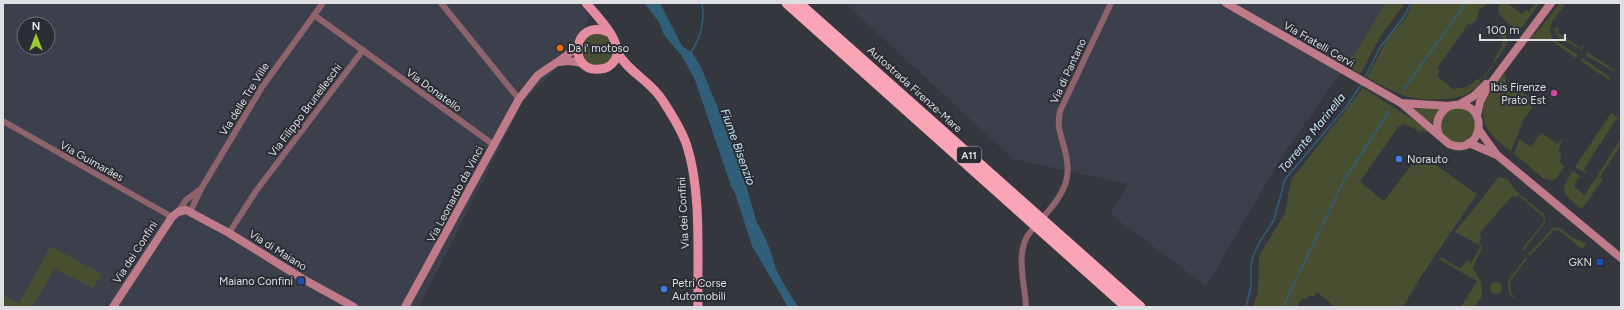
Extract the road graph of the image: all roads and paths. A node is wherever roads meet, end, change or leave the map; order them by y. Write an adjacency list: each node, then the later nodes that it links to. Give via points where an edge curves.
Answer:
1 (323, 3): 10 (street, Via delle Tre Ville)
2 (441, 3): 20 (street)
3 (787, 3): 44 (highway, Autostrada Firenze-Mare / A11)
4 (798, 3): 45 (highway, Autostrada Firenze-Mare / A11)
5 (1111, 3): 34 (street, Via di Pantano, via 1060,111 1058,124 1067,157 1067,181 1063,193)
6 (1226, 3): 21 (street, Via Fratelli Cervi)
7 (1546, 3): 22 (street, via 1480,91)
8 (1551, 3): 24 (street, via 1486,90)
9 (588, 5): 11 (main road, Via dei Confini, via 592,21); 12 (main road, Via dei Confini)
10 (314, 15): 14 (street); 31 (street, Via delle Tre Ville, via 271,74)
11 (588, 32): 12 (main road); 13 (main road, Via dei Confini, via 581,38)
12 (608, 32): 15 (main road, Via dei Confini, via 615,40)
13 (578, 46): 16 (street, Via Leonardo da Vinci); 17 (main road, via 578,55)
14 (363, 50): 29 (street, Via Donatello); 36 (street, Via Filippo Brunelleschi, via 256,191)
15 (617, 52): 18 (main road, via 615,60); 19 (main road, Via dei Confini, via 626,66)
16 (556, 62): 17 (street); 20 (street, Via Leonardo da Vinci, via 532,80)
17 (582, 63): 18 (main road, Via dei Confini, via 596,70)
18 (608, 67): 19 (main road, Via dei Confini, via 623,70)
19 (646, 83): 42 (main road, Via dei Confini, via 659,95 676,123 691,161 696,192)
20 (519, 99): 29 (street, Via Leonardo da Vinci)
21 (1401, 103): 23 (street, Via Fratelli Cervi); 27 (street, Via Fratelli Cervi)
22 (1460, 104): 23 (street, Via Fratelli Cervi); 24 (street, via 1470,108)
23 (1449, 106): 27 (street, via 1439,115)
24 (1477, 116): 26 (street, Via Fratelli Cervi)
25 (3, 121): 33 (street, Via Guimarães)
26 (1479, 130): 28 (street); 30 (street, Via Fratelli Cervi)
27 (1439, 135): 28 (street, Via Fratelli Cervi, via 1454,146)
28 (1469, 143): 30 (street, Via Fratelli Cervi)
29 (494, 145): 38 (street, Via Leonardo da Vinci)
30 (1497, 155): 37 (street, Via Fratelli Cervi)
31 (201, 189): 32 (street, Via delle Tre Ville); 33 (street, Via dei Confini, via 186,200)
32 (190, 212): 33 (street); 36 (street, Via di Maiano)
33 (175, 214): 39 (street, Via dei Confini)
34 (1046, 214)
35 (1031, 230): 43 (street, via 1022,244)
36 (230, 233): 40 (street, Via di Maiano, via 303,279)
37 (1621, 258)
38 (408, 304): 41 (street)
39 (113, 307)
40 (354, 307)
41 (399, 307)
42 (698, 307)
43 (1026, 307)
44 (1127, 307)
45 (1140, 307)

